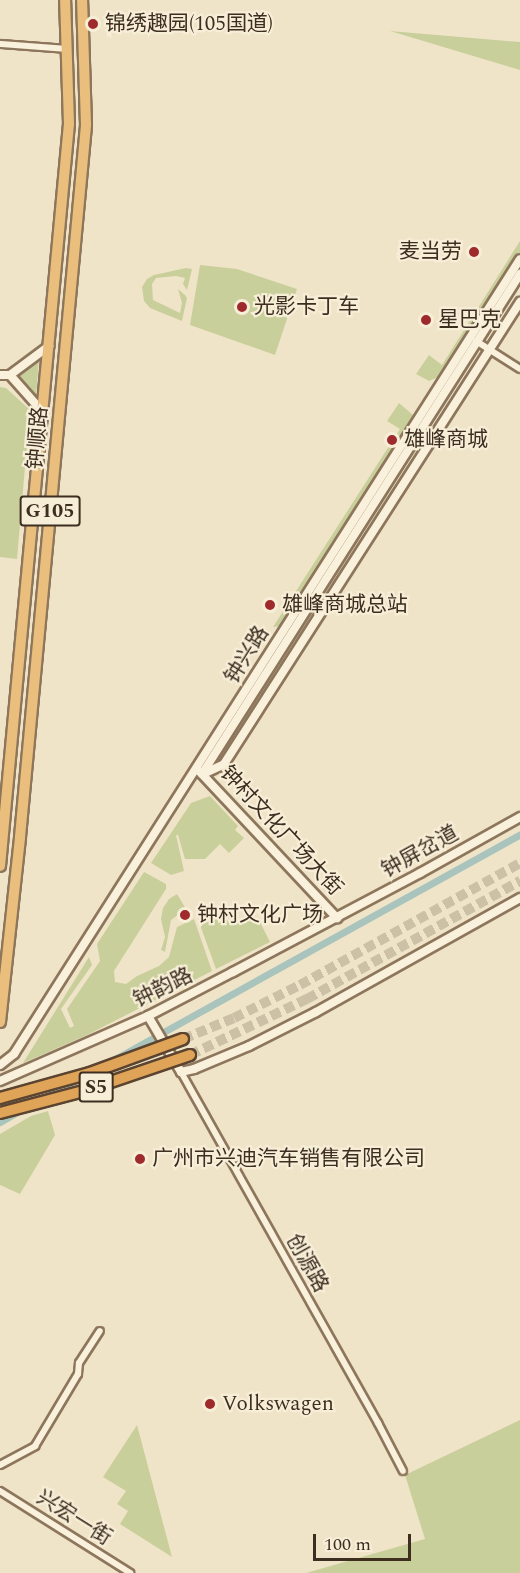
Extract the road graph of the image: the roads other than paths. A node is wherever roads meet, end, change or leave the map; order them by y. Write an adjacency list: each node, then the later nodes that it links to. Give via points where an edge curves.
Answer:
1 (64, 0): 4 (highway, 钟顺路 / G105)
2 (82, 0): 18 (highway, 钟顺路 / G105, via 86,125)
3 (0, 44): 4 (street)
4 (68, 49): 9 (highway, 钟顺路 / G105, via 69,124)
5 (520, 259): 15 (main road, 钟兴路)
6 (520, 274): 8 (main road, 钟兴路)
7 (520, 302): 10 (main road)
8 (476, 341): 10 (street); 15 (main road, 钟兴路)
9 (49, 346): 13 (street); 14 (highway, 钟顺路 / G105)
10 (489, 350): 11 (street); 15 (main road, via 224,764)
11 (520, 369)
12 (0, 375): 13 (street)
13 (10, 375): 14 (street)
14 (41, 410): 17 (highway, 钟顺路 / G105)
15 (200, 772): 21 (street, 钟村文化广场大街); 26 (main road, 钟兴路, via 14,1054)
16 (520, 816): 21 (main road, 钟屏岔道)
17 (2, 834): 18 (highway); 19 (highway, 钟顺路 / G105)
18 (20, 837): 23 (highway, 钟顺路 / G105)
19 (0, 866)
20 (519, 901): 27 (street, via 316,1012 209,1064)
21 (337, 918): 22 (main road, 钟韵路)
22 (150, 1019): 27 (street); 28 (main road, 钟韵路)
23 (0, 1022)
24 (183, 1039): 29 (highway, S5, bridge, via 90,1073)
25 (190, 1055): 30 (highway, S5, bridge, via 84,1091)
26 (0, 1065)
27 (181, 1072): 33 (street, 创源路)
28 (0, 1081)
29 (0, 1098)
30 (0, 1113)
31 (100, 1331): 32 (street, via 35,1446)
32 (0, 1465)
33 (402, 1471)
34 (0, 1491): 35 (street, 兴宏一街)
35 (130, 1573)

